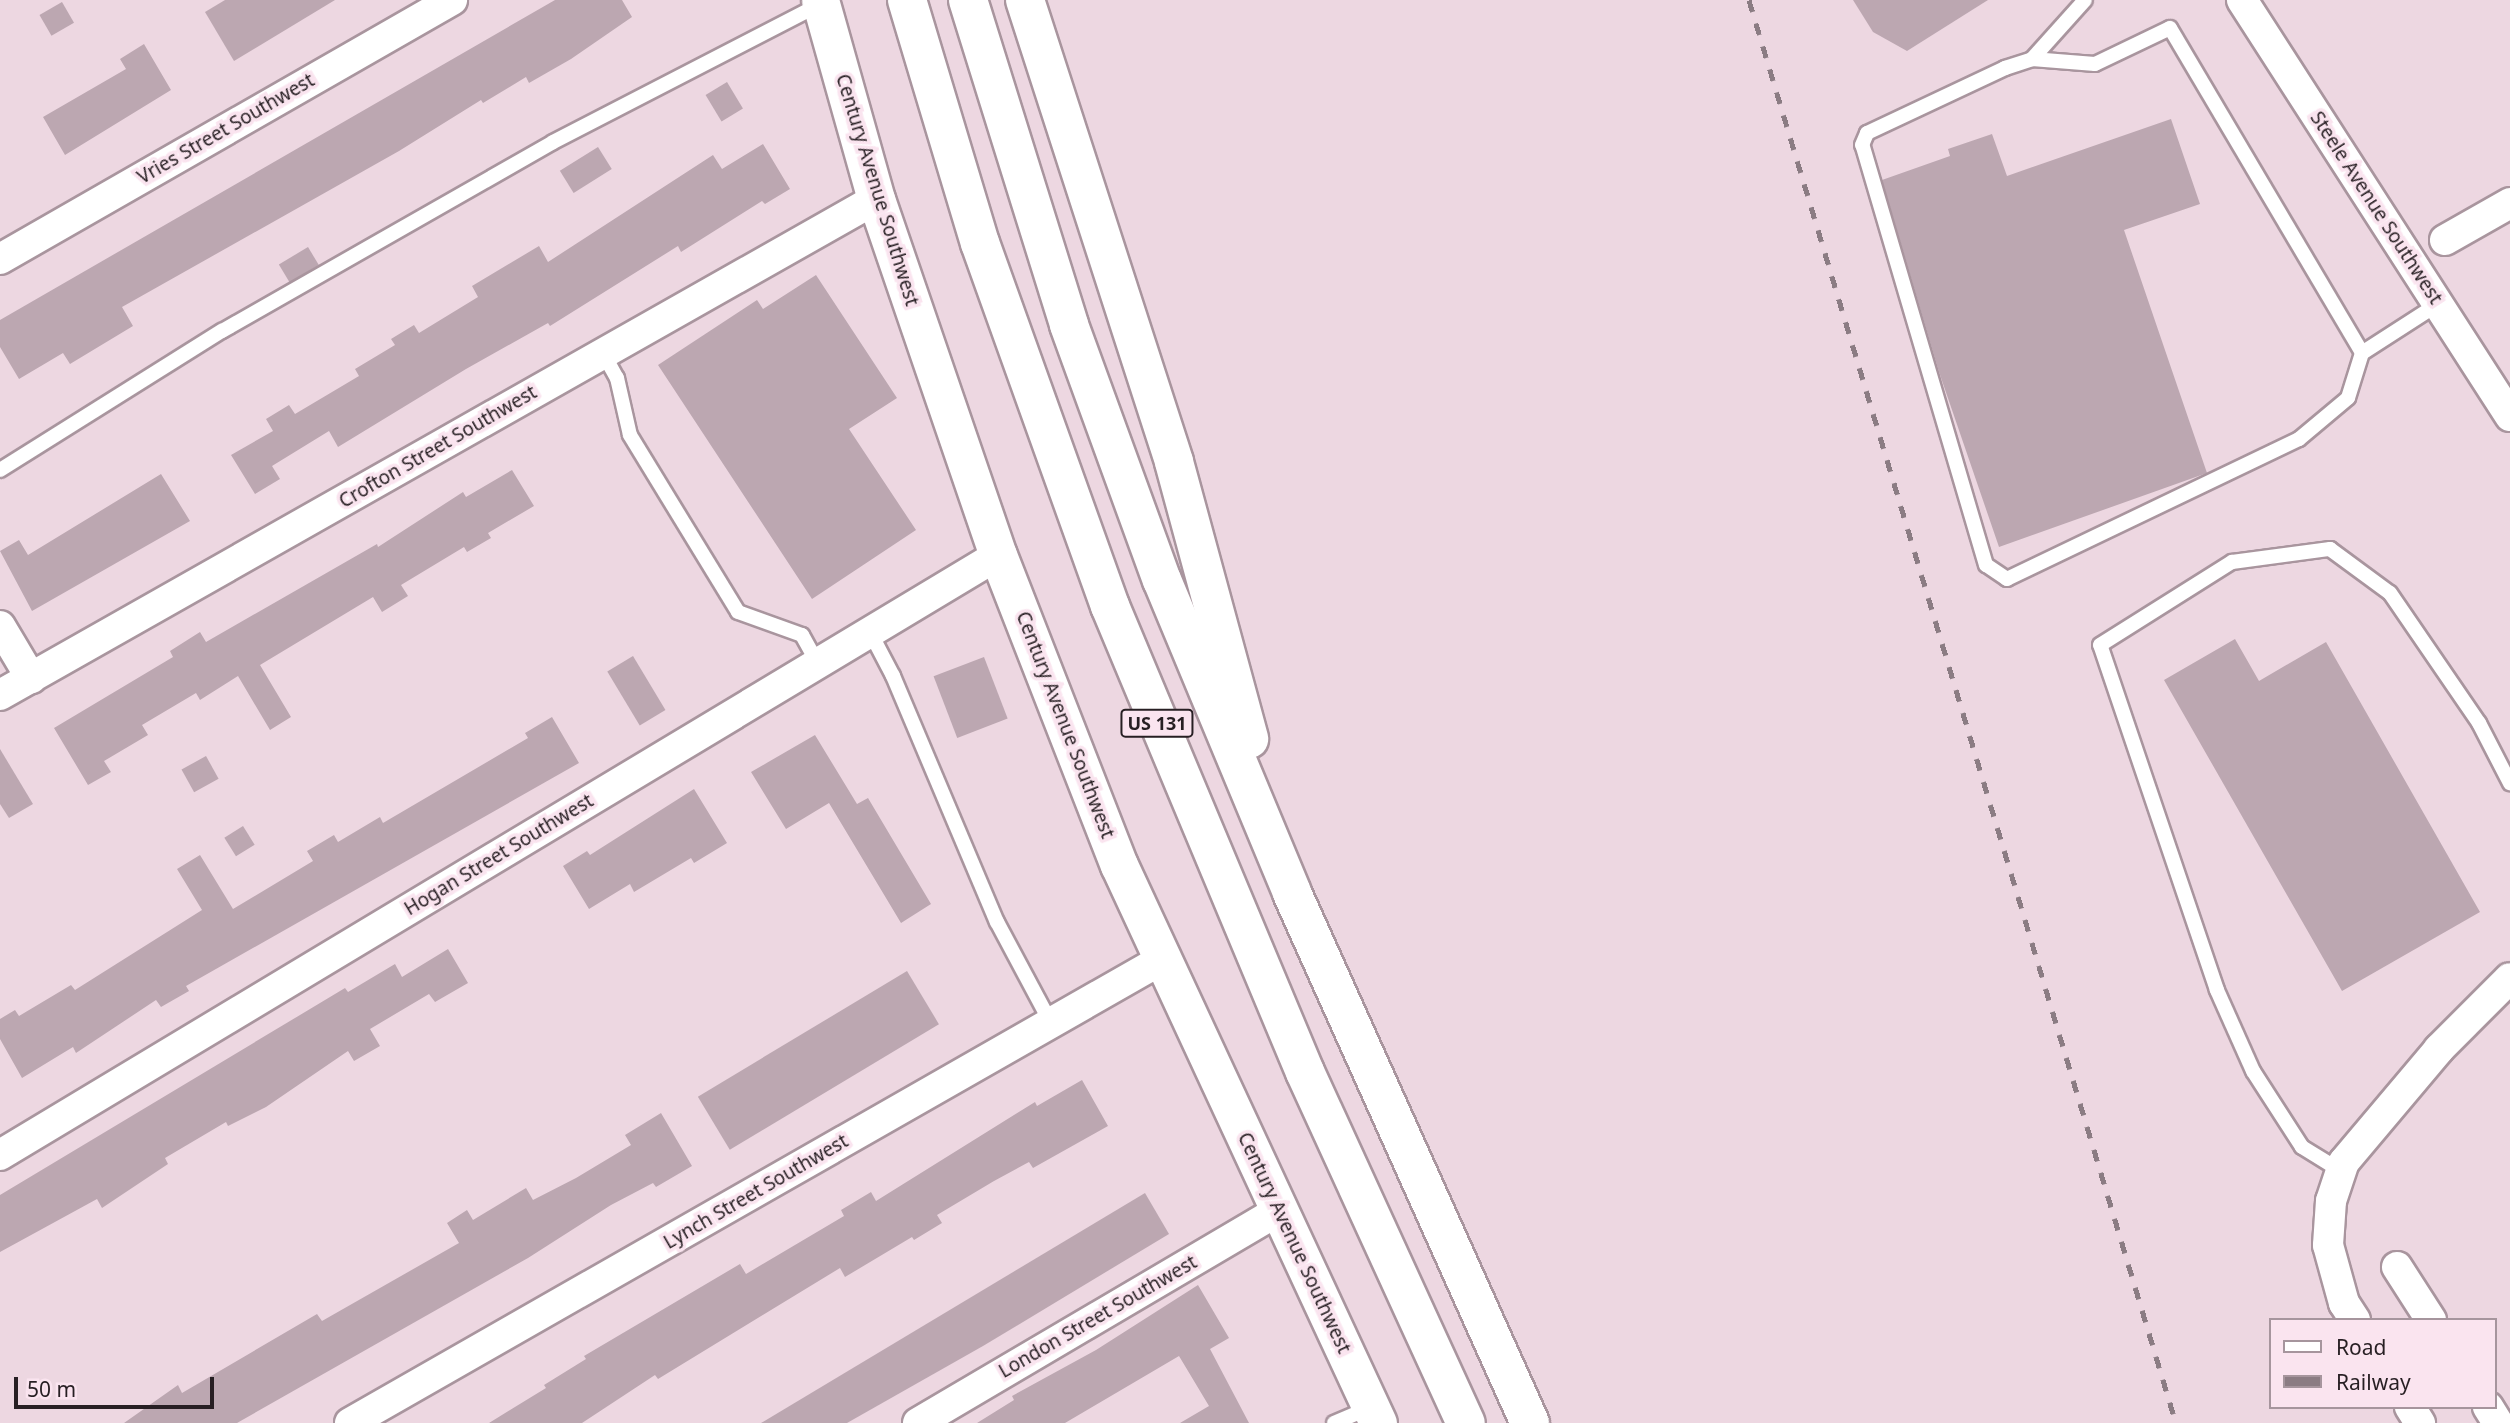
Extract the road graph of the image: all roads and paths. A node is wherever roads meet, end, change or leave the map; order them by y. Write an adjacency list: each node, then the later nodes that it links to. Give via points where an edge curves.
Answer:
1 (453, 0): 12 (street, Vries Street Southwest)
2 (907, 0): 39 (highway, US 131, via 980,243 1110,606 1300,1059)
3 (968, 0): 25 (highway, US 131, via 1069,325 1167,593)
4 (1025, 0): 25 (highway, via 1174,462)
5 (2085, 0): 8 (lane)
6 (2242, 0): 13 (street, Steele Avenue Southwest)
7 (820, 1): 9 (street, Century Avenue Southwest); 17 (lane, via 542,149 222,331)
8 (2032, 59): 14 (lane, via 2095,64 2170,29); 14 (lane, via 1879,124 1867,133 1862,145 1986,565 2007,579 2299,439 2348,398)
9 (876, 199): 15 (street, Crofton Street Southwest); 18 (street, Century Avenue Southwest)
10 (2510, 203): 11 (street)
11 (2445, 240)
12 (0, 259)
13 (2438, 304): 14 (lane); 16 (street, Steele Avenue Southwest)
14 (2362, 352)
15 (603, 353): 21 (lane, via 617,378 630,435 738,612 802,635); 22 (street, Crofton Street Southwest)
16 (2510, 416)
17 (0, 470)
18 (998, 555): 20 (street, Hogan Street Southwest); 26 (street, Century Avenue Southwest)
19 (0, 626): 22 (street)
20 (870, 632): 21 (street, Hogan Street Southwest); 28 (lane, via 997,922)
21 (818, 664): 29 (street, Hogan Street Southwest)
22 (31, 678): 23 (street, Crofton Street Southwest)
23 (0, 695)
24 (2510, 783): 30 (lane, via 2479,723 2389,593 2330,549 2232,562 2099,645 2217,990 2253,1071 2302,1146)
25 (1292, 893): 40 (highway, US 131)
26 (1161, 960): 28 (street, Lynch Street Southwest); 31 (street, Century Avenue Southwest)
27 (2510, 978): 30 (street, via 2439,1049)
28 (1051, 1023): 36 (street, Lynch Street Southwest)
29 (0, 1155)
30 (2341, 1171): 33 (street, via 2331,1201 2329,1245 2344,1303)
31 (1278, 1212): 35 (street, Century Avenue Southwest); 37 (street, London Street Southwest)
32 (2396, 1267): 34 (street)
33 (2354, 1318)
34 (2430, 1318)
35 (1375, 1415): 38 (lane)
36 (350, 1423)
37 (918, 1423)
38 (1334, 1423)
39 (1466, 1423)
40 (1530, 1423)

